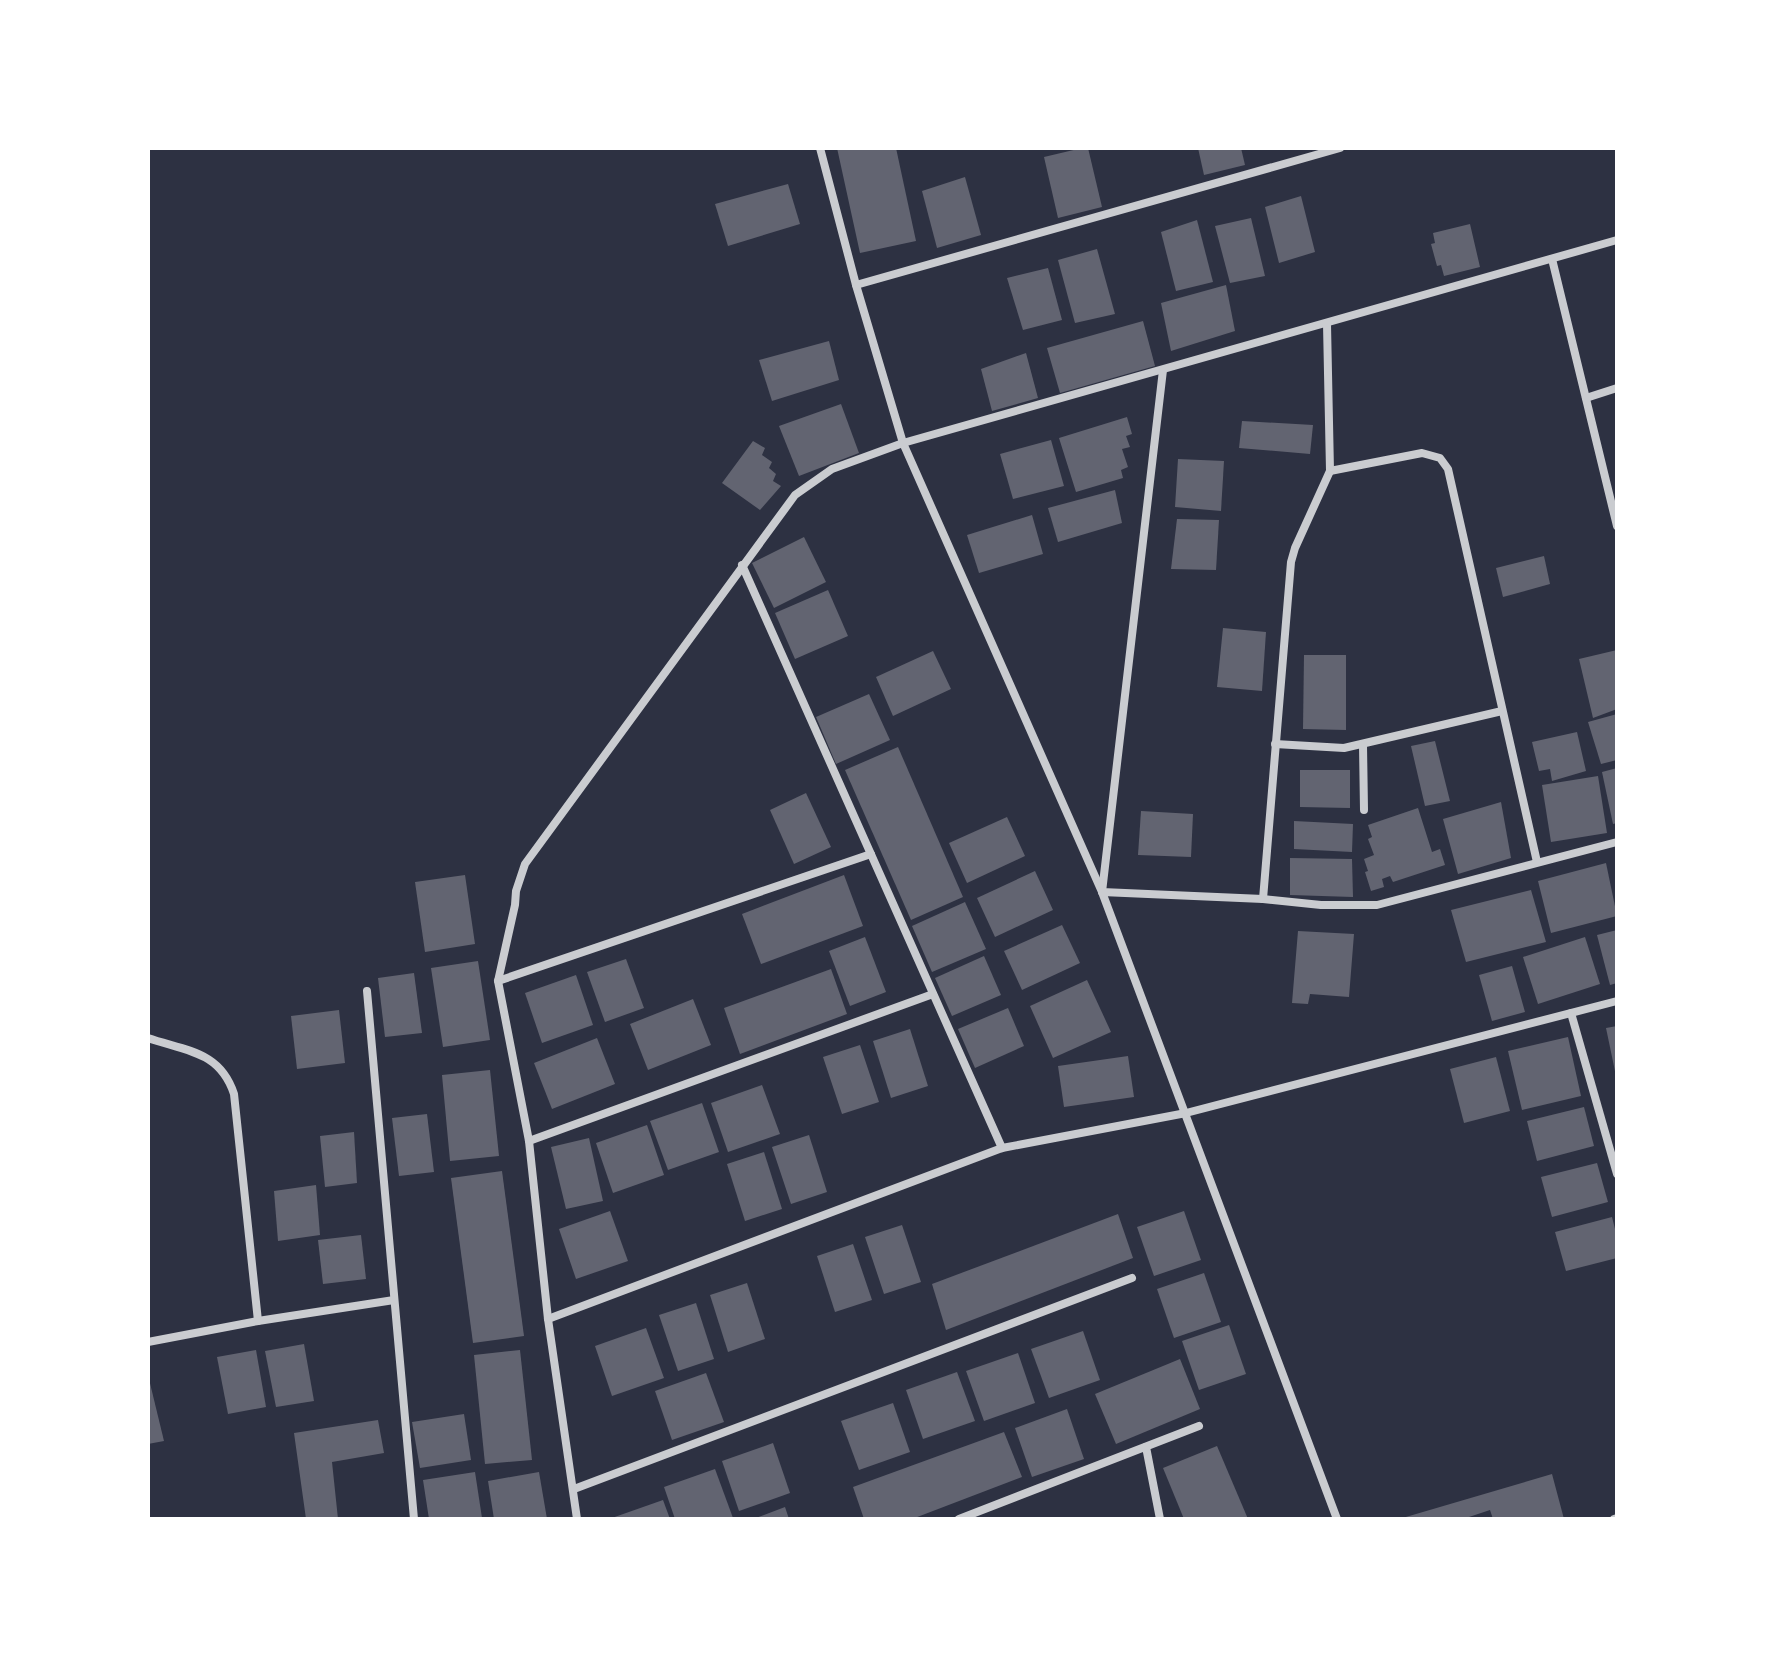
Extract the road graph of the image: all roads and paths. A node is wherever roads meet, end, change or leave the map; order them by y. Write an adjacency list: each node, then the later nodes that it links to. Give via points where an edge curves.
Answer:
1 (820, 148): 5 (street)
2 (1340, 148): 5 (street)
3 (1617, 240): 4 (street)
4 (1552, 259): 6 (street); 9 (street)
5 (856, 285): 10 (street)
6 (1327, 324): 7 (street); 11 (street)
7 (1163, 370): 10 (street); 21 (street)
8 (1617, 388): 9 (street)
9 (1586, 398): 12 (street)
10 (903, 443): 13 (street, via 814,480 795,495); 21 (street)
11 (1330, 471): 14 (street, via 1422,453 1440,458 1448,469); 15 (street, via 1291,562)
12 (1617, 526)
13 (742, 565): 19 (street); 23 (street, via 525,864)
14 (1502, 711): 16 (street); 20 (street)
15 (1275, 744): 16 (street, via 1328,749); 22 (street)
16 (1363, 745): 17 (street)
17 (1364, 810)
18 (1617, 842): 20 (street)
19 (871, 854): 23 (street); 25 (street)
20 (1537, 862): 22 (street, via 1377,905)
21 (1102, 892): 22 (street); 29 (street)
22 (1263, 899)
23 (498, 981): 30 (street)
24 (367, 991): 34 (street)
25 (933, 994): 30 (street); 31 (street)
26 (1617, 1001): 27 (street)
27 (1571, 1013): 29 (street); 32 (street)
28 (148, 1038): 36 (street, via 212,1059 229,1079)
29 (1186, 1113): 31 (street); 45 (street)
30 (529, 1141): 35 (street)
31 (1002, 1148): 35 (street)
32 (1616, 1170)
33 (1132, 1278): 40 (street)
34 (394, 1300): 36 (street); 41 (street)
35 (548, 1319): 40 (street)
36 (258, 1321): 37 (street)
37 (148, 1342)
38 (1199, 1426): 39 (street)
39 (1146, 1447): 43 (street); 44 (street)
40 (574, 1489): 42 (street)
41 (414, 1519)
42 (577, 1519)
43 (959, 1519)
44 (1160, 1519)
45 (1337, 1519)

